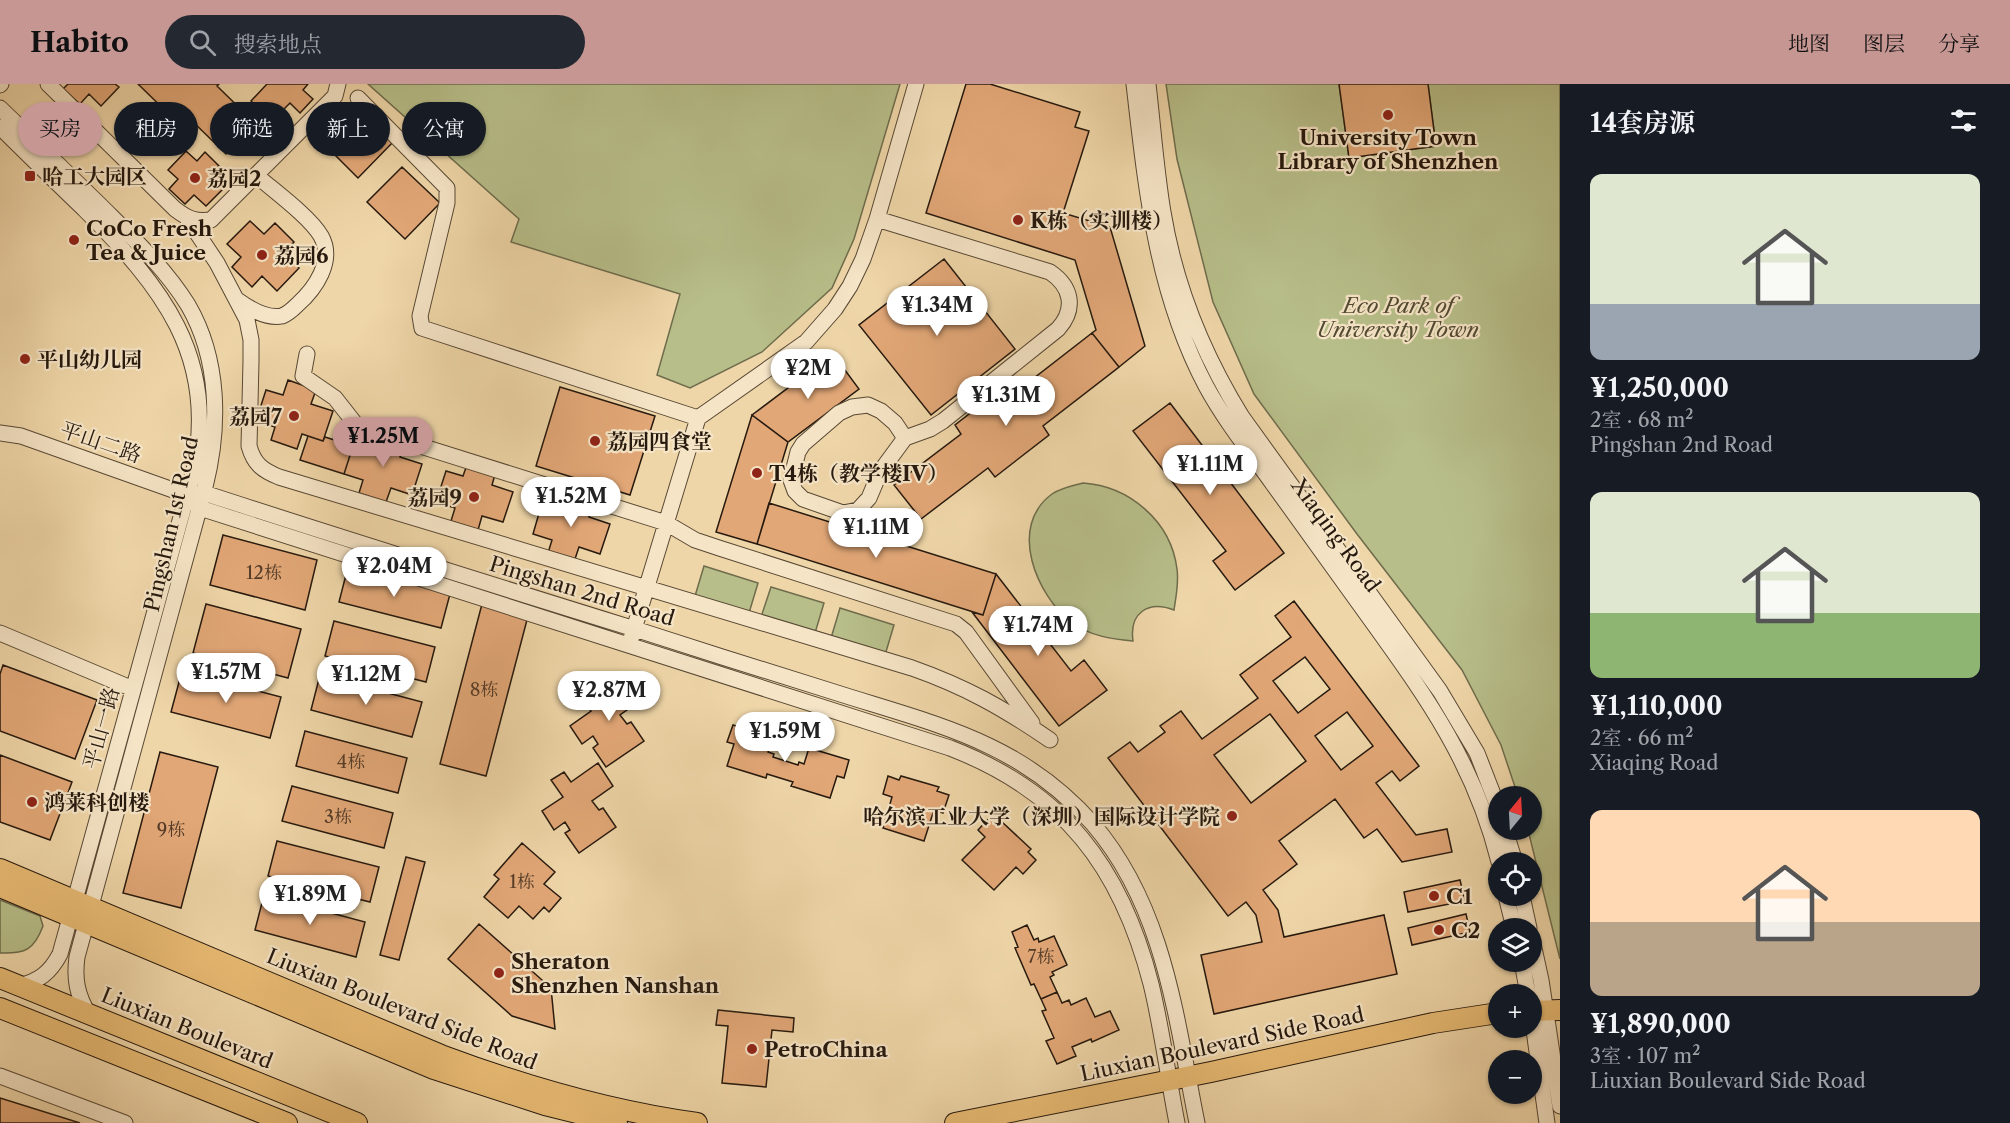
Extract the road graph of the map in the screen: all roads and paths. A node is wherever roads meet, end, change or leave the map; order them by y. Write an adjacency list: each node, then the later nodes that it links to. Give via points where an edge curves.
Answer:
1 (48, 84): 10 (street)
2 (338, 84): 9 (street, via 335,96)
3 (916, 84): 11 (street)
4 (1134, 84): 26 (street, Xiaqing Road, via 1154,234 1170,298 1192,357 1227,421 1443,724 1473,783)
5 (1148, 84): 25 (street, Xiaqing Road, via 1168,240 1202,345 1242,417 1444,698 1477,753)
6 (358, 98): 14 (street, via 447,188 447,203 420,316 422,328)
7 (0, 108): 18 (street, Pingshan 1st Road, via 141,246 189,307 206,352 215,407 212,455)
8 (0, 127): 17 (street, Pingshan 1st Road, via 120,246 169,309 190,357 200,402 199,446)
9 (256, 175): 10 (street, via 211,220); 12 (street, via 321,236 324,263 310,293 282,316 254,311)
10 (187, 218): 12 (street)
11 (877, 219): 14 (street, via 850,286 806,342); 16 (street, via 1050,272 1069,297 1070,309 1058,329 943,421)
12 (239, 301): 20 (street, via 248,320 251,340 249,446 257,465 279,477)
13 (307, 354): 19 (street, via 303,376 335,398 357,426)
14 (698, 418): 19 (street)
15 (0, 433): 17 (street, 平山二路, via 21,436)
16 (905, 438): 16 (street, via 895,423 868,405 839,413 798,452 791,480 795,491 803,499 843,513 858,510)
17 (187, 495): 18 (street, Pingshan 2nd Road); 24 (street, 平山一路)
18 (202, 500): 21 (street, Pingshan 2nd Road); 23 (street, Pingshan 2nd Road); 29 (street, Pingshan 1st Road)
19 (666, 522): 20 (street); 20 (street, via 695,540 956,624 1044,736 1007,711 951,682)
20 (646, 588): 21 (street)
21 (634, 629): 23 (street); 38 (street, Pingshan 2nd Road, via 967,736 1001,750 1048,781 1112,849 1148,914 1163,958)
22 (0, 633): 24 (street)
23 (629, 645): 38 (street, Pingshan 2nd Road, via 983,760 1048,804 1076,831 1118,894 1143,956)
24 (133, 689): 29 (street, 平山一路)
25 (1490, 786)
26 (1495, 852)
27 (0, 869): 29 (main road, Liuxian Boulevard Side Road)
28 (0, 886): 29 (main road, Liuxian Boulevard Side Road)
29 (81, 912): 31 (street, 平山一路, via 54,966 34,982); 33 (street, Pingshan 1st Road, via 75,972 81,1001); 43 (main road, Liuxian Boulevard Side Road, via 452,1075 544,1106); 44 (main road, Liuxian Boulevard Side Road, via 483,1071 579,1100)
30 (0, 978): 31 (main road, Liuxian Boulevard)
31 (19, 986): 33 (main road, Liuxian Boulevard)
32 (0, 1008): 40 (main road)
33 (89, 1015): 42 (main road, Liuxian Boulevard)
34 (1488, 1015): 38 (main road, Liuxian Boulevard Side Road, via 1433,1023)
35 (1542, 1017): 39 (street); 49 (street)
36 (1488, 1026): 38 (main road, Liuxian Boulevard Side Road)
37 (0, 1076): 41 (street)
38 (1179, 1085): 45 (main road, Liuxian Boulevard Side Road); 46 (main road, Liuxian Boulevard Side Road); 47 (street, Pingshan 2nd Road); 48 (street, Pingshan 2nd Road)
39 (1560, 1106)
40 (284, 1122)
41 (125, 1123)
42 (357, 1123)
43 (616, 1123)
44 (697, 1123)
45 (955, 1123)
46 (1015, 1123)
47 (1177, 1123)
48 (1197, 1123)
49 (1547, 1123)

